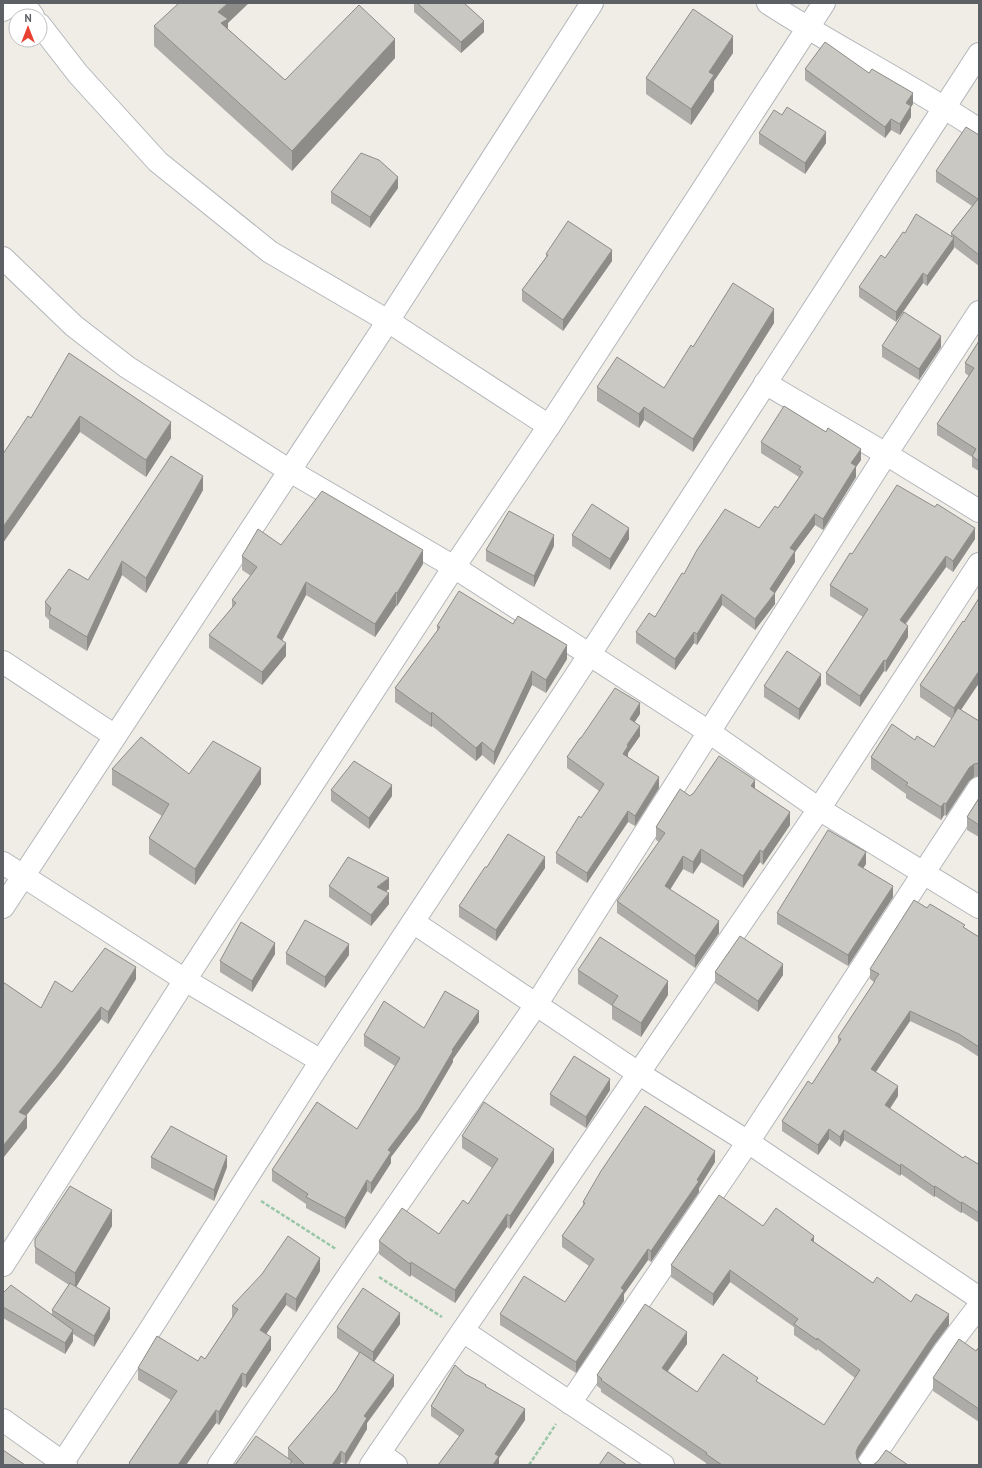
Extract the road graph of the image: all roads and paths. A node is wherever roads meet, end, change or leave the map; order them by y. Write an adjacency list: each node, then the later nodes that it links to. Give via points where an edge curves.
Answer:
1 (14, 3): 5 (street)
2 (592, 3): 13 (street)
3 (768, 3): 6 (street)
4 (824, 3): 6 (street)
5 (3, 10)
6 (807, 29): 9 (street); 15 (street)
7 (48, 35): 13 (street, via 78,74 158,162 270,252)
8 (979, 54): 9 (street)
9 (945, 107): 10 (street); 14 (street)
10 (979, 130)
11 (3, 258): 17 (street, via 74,326 127,367)
12 (979, 312): 16 (street)
13 (388, 321): 15 (street); 17 (street)
14 (765, 383): 16 (street); 21 (street)
15 (549, 426): 20 (street)
16 (886, 454): 18 (street); 23 (street)
17 (290, 471): 20 (street); 24 (street)
18 (979, 511)
19 (979, 564): 26 (street)
20 (454, 567): 21 (street); 33 (street)
21 (590, 654): 23 (street); 32 (street)
22 (3, 662): 24 (street)
23 (709, 732): 26 (street); 34 (street)
24 (115, 736): 29 (street)
25 (979, 788): 28 (street)
26 (819, 809): 28 (street); 36 (street)
27 (3, 863): 29 (street)
28 (923, 874): 31 (street); 37 (street)
29 (23, 877): 30 (street); 33 (street)
30 (3, 907)
31 (979, 907)
32 (413, 922): 34 (street); 35 (street)
33 (185, 980): 35 (street); 38 (street)
34 (536, 1006): 36 (street); 46 (street)
35 (321, 1061): 45 (street)
36 (638, 1073): 37 (street); 41 (street)
37 (748, 1142): 39 (street); 42 (street)
38 (3, 1265)
39 (979, 1298)
40 (979, 1306): 49 (street, via 944,1352)
41 (463, 1331): 42 (street); 44 (street)
42 (570, 1403): 47 (path); 48 (street)
43 (3, 1420): 45 (street)
44 (382, 1461)
45 (65, 1464)
46 (219, 1465)
47 (529, 1465)
48 (663, 1465)
49 (868, 1465)

